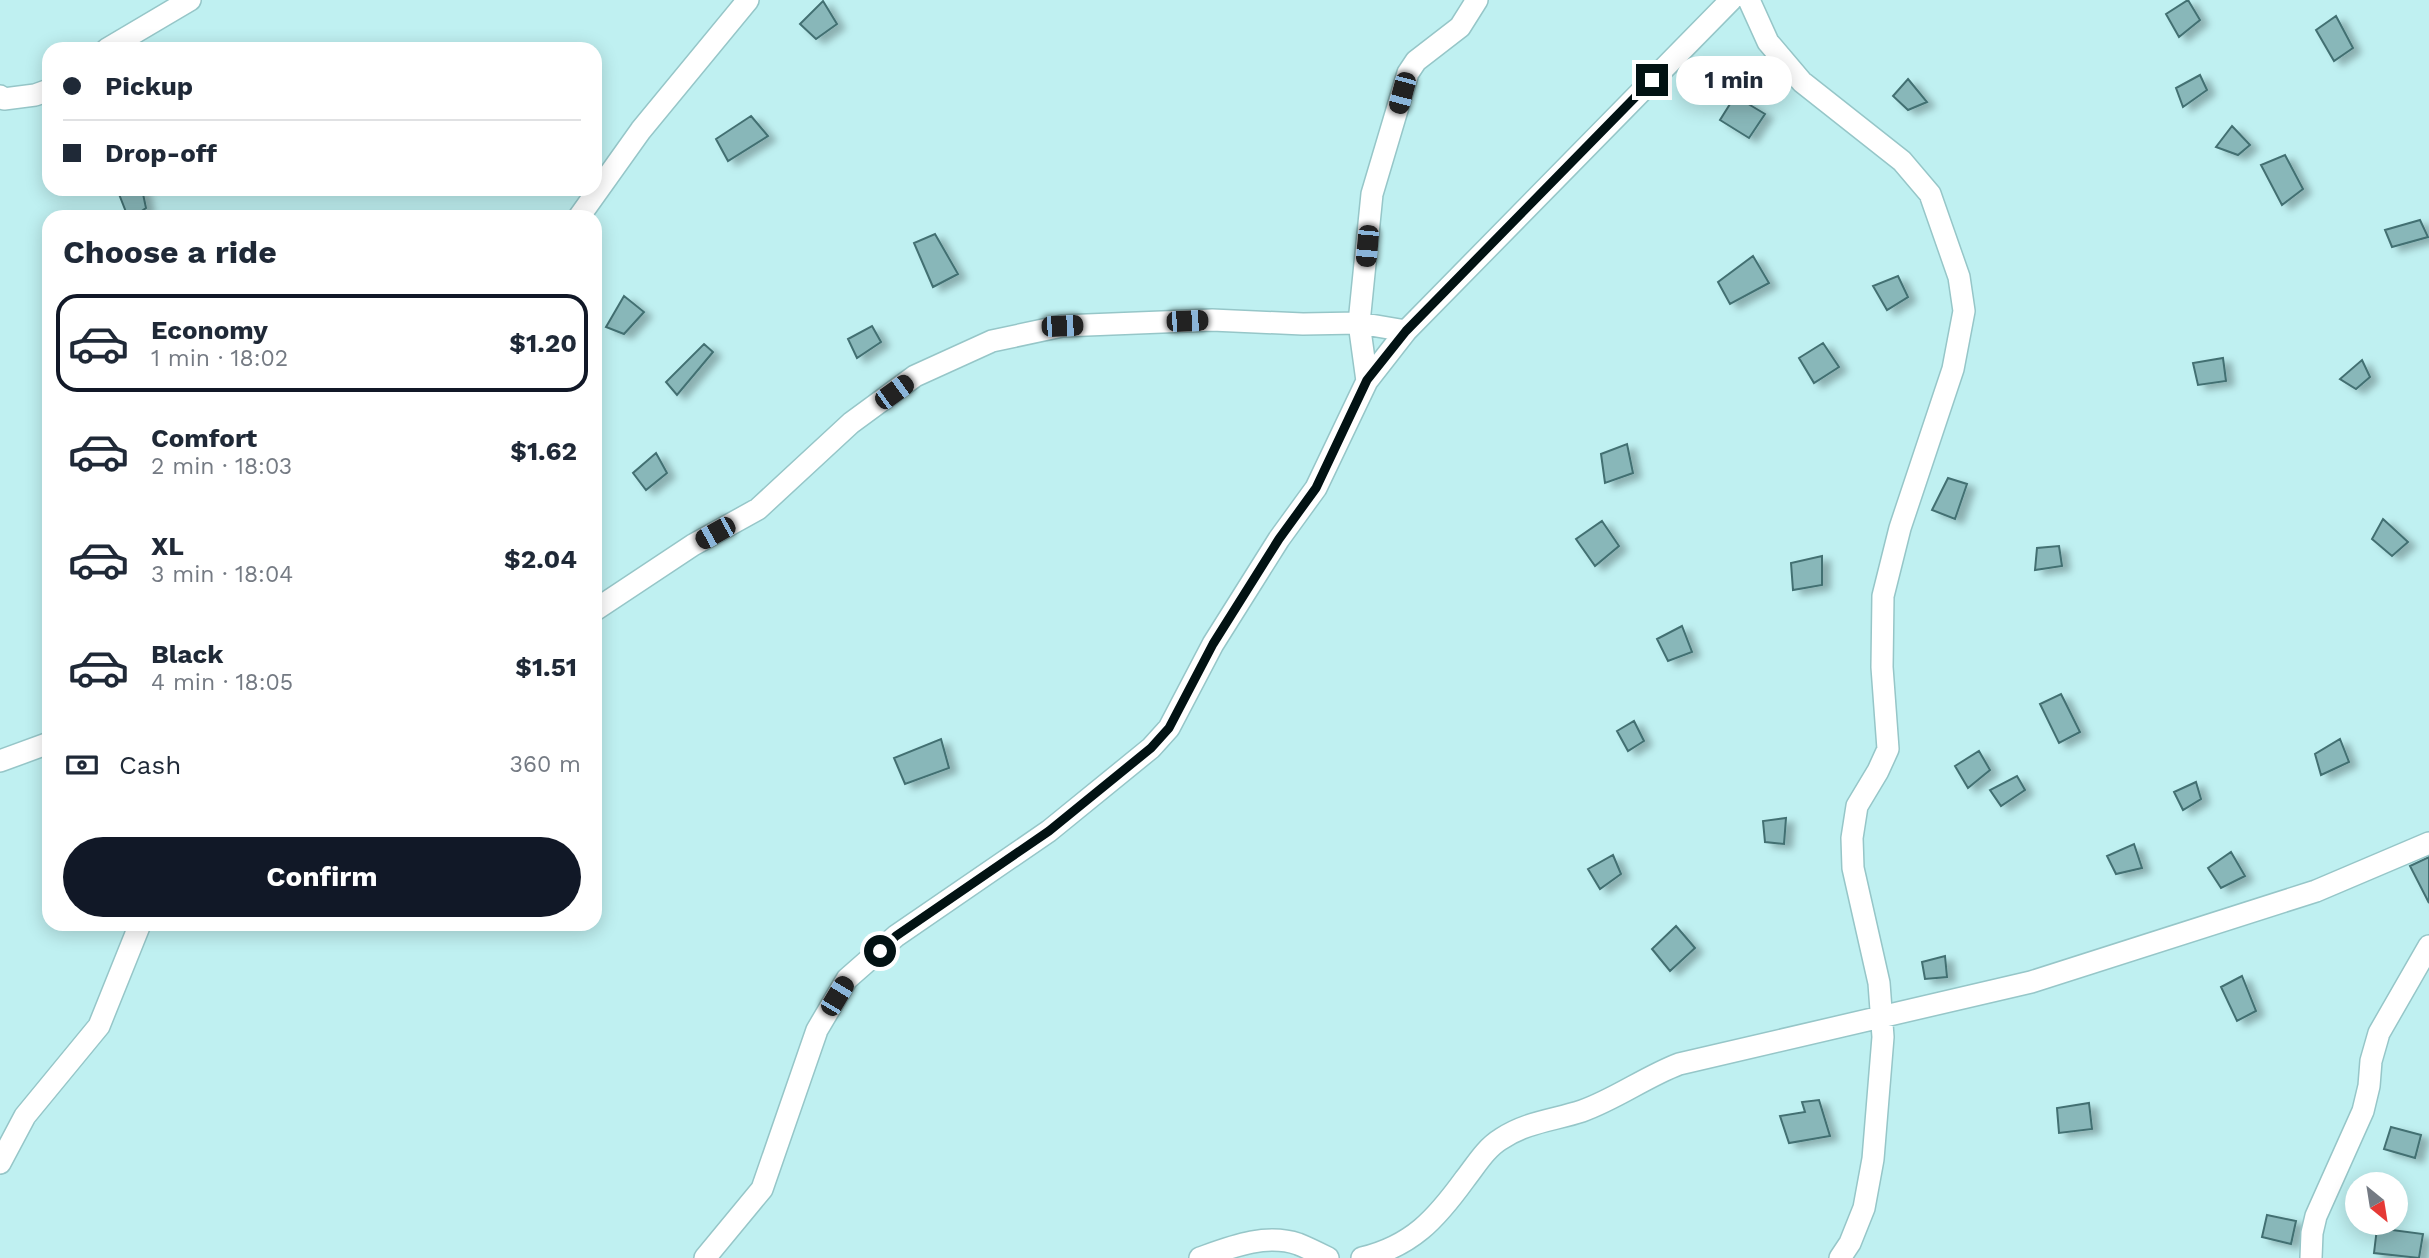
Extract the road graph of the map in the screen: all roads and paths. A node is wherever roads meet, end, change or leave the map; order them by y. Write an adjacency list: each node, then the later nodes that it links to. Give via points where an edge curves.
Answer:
1 (190, 0): 6 (street)
2 (748, 0): 9 (street)
3 (1477, 0): 10 (street, via 1460,27 1416,61 1408,73 1372,194)
4 (1749, 0): 19 (street, via 1768,43 1802,82 1902,161 1930,194 1959,277 1964,311 1953,369 1900,527 1883,596 1888,749 1857,806 1852,838 1853,868 1879,983)
5 (1728, 1): 11 (street)
6 (119, 42)
7 (42, 92): 8 (street)
8 (0, 96)
9 (602, 185)
10 (1359, 323): 11 (street); 12 (street); 13 (street, via 1212,320 1062,326 992,341 915,376 851,423 758,509 693,545)
11 (1406, 331): 12 (street)
12 (1367, 380): 21 (street, via 1316,488 1213,644 1169,728 1049,831 896,936 847,979 817,1030 762,1189)
13 (602, 605)
14 (42, 746): 15 (street)
15 (0, 761)
16 (2429, 843): 19 (street, via 2346,880 2202,929 2032,982)
17 (137, 931): 20 (street, via 99,1026 25,1116)
18 (2429, 946): 26 (street, via 2379,1033 2363,1111 2316,1216)
19 (1882, 1018): 24 (street, via 1679,1064 1589,1108 1515,1130 1482,1157 1428,1226 1382,1253); 25 (street, via 1873,1159 1864,1208)
20 (0, 1163)
21 (705, 1258)
22 (1200, 1258): 23 (street, via 1275,1239 1297,1243)
23 (1328, 1258)
24 (1362, 1258)
25 (1840, 1258)
26 (2311, 1258)

